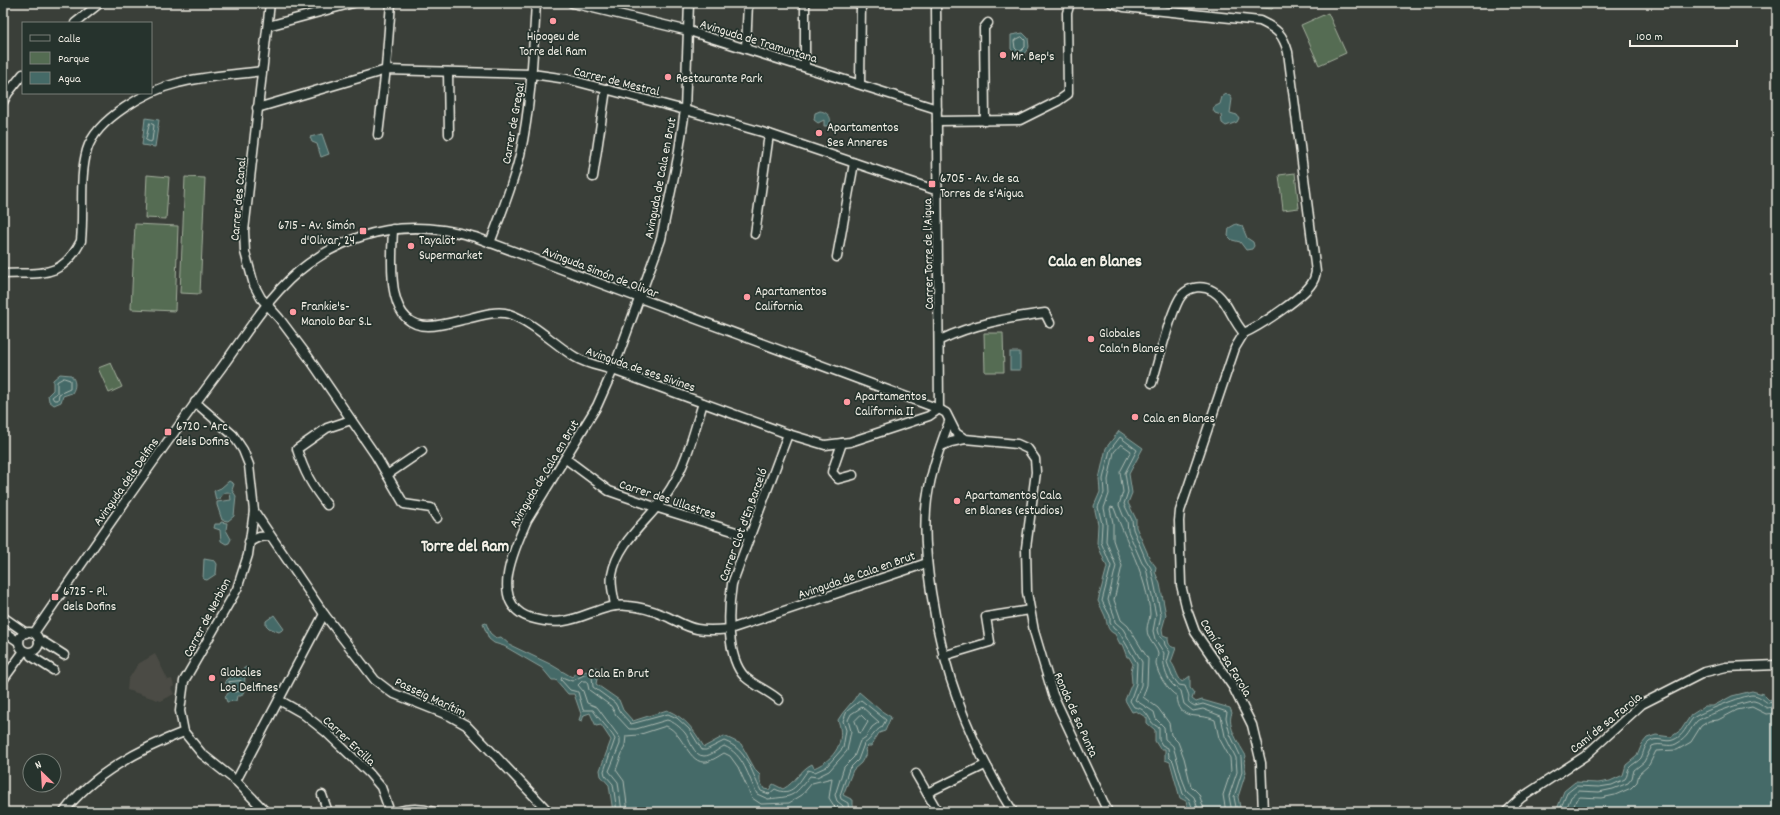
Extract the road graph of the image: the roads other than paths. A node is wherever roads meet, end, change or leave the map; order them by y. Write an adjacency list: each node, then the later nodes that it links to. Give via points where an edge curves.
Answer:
1 (100, 3): 16 (street)
2 (270, 3): 18 (street, Carrer des Canal)
3 (354, 3): 18 (street)
4 (391, 3): 22 (street)
5 (536, 3): 25 (street, Carrer de Gregal)
6 (572, 3): 15 (street, Avinguda de Tramuntana)
7 (615, 3): 15 (street)
8 (689, 3): 19 (street, Avinguda de Cala en Brut)
9 (748, 3): 20 (street)
10 (805, 3): 21 (street)
11 (861, 3): 27 (street)
12 (936, 3): 33 (street, Carrer Torre de l'Aigua)
13 (1070, 3): 35 (street, via 1067,13 1068,94 1020,120)
14 (1112, 3): 51 (street, via 1131,8 1260,21 1274,28 1284,38 1288,52 1316,272 1313,281 1301,294 1256,328)
15 (614, 12): 19 (street, Avinguda de Tramuntana)
16 (76, 22)
17 (988, 23): 35 (street, via 984,28)
18 (268, 26): 23 (street, Carrer des Canal)
19 (689, 30): 20 (street, Avinguda de Tramuntana); 34 (street, Avinguda de Cala en Brut)
20 (746, 48): 21 (street, Avinguda de Tramuntana)
21 (805, 67): 27 (street, Avinguda de Tramuntana)
22 (386, 70): 24 (street, Carrer de Mestral); 32 (street, Carrer de Mestral); 39 (street)
23 (262, 71): 29 (street, via 193,80 163,87); 32 (street, Carrer des Canal)
24 (448, 72): 25 (street, Carrer de Mestral); 37 (street)
25 (532, 74): 28 (street, Carrer de Mestral, via 567,79); 45 (street, Carrer de Gregal, via 514,179)
26 (22, 75): 31 (street)
27 (860, 84): 33 (street, Avinguda de Tramuntana)
28 (606, 89): 34 (street, Carrer de Mestral); 41 (street)
29 (152, 93)
30 (150, 94): 47 (street, via 125,107 107,121 95,134 88,148 81,241 69,260 51,272)
31 (3, 102)
32 (258, 108): 49 (street, Carrer des Canal, via 244,231 245,252 254,285 260,298)
33 (937, 109): 36 (street, Carrer Torre de l'Aigua)
34 (685, 110): 38 (street, Carrer de Mestral); 48 (street, Avinguda de Cala en Brut, via 661,239)
35 (985, 120): 36 (street)
36 (938, 121): 42 (street, Carrer Torre de l'Aigua)
37 (449, 134)
38 (769, 134): 40 (street, Carrer de Mestral); 44 (street)
39 (378, 135)
40 (854, 163): 42 (street, Carrer de Mestral); 46 (street)
41 (593, 177)
42 (938, 190): 52 (street, Carrer Torre de l'Aigua)
43 (393, 229): 45 (street, Avinguda Simón de Olivar, via 438,228 456,231); 49 (street, Avinguda Simón de Olivar, via 357,238 318,257 294,275); 53 (street, Avinguda de ses Sivines, via 395,301 402,313 413,323 441,325 484,314 507,313 519,318 576,358)
44 (755, 234)
45 (490, 243): 48 (street, Avinguda Simón de Olivar)
46 (837, 257)
47 (3, 274)
48 (639, 299): 53 (street, Avinguda de Cala en Brut); 57 (street, Avinguda Simón de Olivar)
49 (268, 306): 55 (street, Avinguda dels Delfins); 58 (street, Carrer des Canal, via 309,358)
50 (1050, 323): 52 (street, via 1045,313 1007,318 970,328)
51 (1244, 333): 54 (street, via 1214,292 1204,287 1186,291 1176,304); 109 (street, Camí de sa Farola, via 1233,355 1180,512 1181,585 1196,632 1234,687 1252,725 1261,763)
52 (940, 340): 57 (street, Carrer Torre de l'Aigua)
53 (613, 370): 56 (street, Avinguda de ses Sivines); 65 (street, Avinguda de Cala en Brut, via 597,406)
54 (1152, 383)
55 (195, 402): 70 (street, via 232,435 244,450 249,465); 82 (street, Avinguda dels Delfins)
56 (703, 402): 60 (street, Avinguda de ses Sivines); 69 (street, via 682,467 671,489)
57 (939, 409): 59 (street, via 946,413); 62 (street, Avinguda de ses Sivines, via 929,416)
58 (350, 420): 66 (street, Carrer des Canal); 68 (street, via 327,428 297,449 311,485)
59 (950, 422): 61 (street, via 956,433); 63 (street)
60 (788, 434): 62 (street, Avinguda de ses Sivines, via 825,445); 73 (street, Carrer Clot d'En Barceló)
61 (965, 439): 63 (street, Ronda de sa Punta); 77 (street, Ronda de sa Punta, via 1017,444 1028,449 1035,459 1036,478 1026,548)
62 (842, 443): 67 (street, via 832,472 838,479)
63 (941, 446): 75 (street, via 930,479 926,510)
64 (422, 451): 66 (street)
65 (566, 459): 69 (street, Carrer des Ullastres, via 609,491); 76 (street, Avinguda de Cala en Brut, via 527,520 518,540 506,579 508,596 514,607 523,614 546,621 564,621)
66 (387, 475): 71 (street, Carrer des Canal, via 404,504 431,508)
67 (853, 475)
68 (327, 505)
69 (655, 507): 73 (street, Carrer des Ullastres); 76 (street, via 616,560 612,577)
70 (254, 511): 72 (street, Passeig Marítim); 74 (street, Carrer de Nerbion)
71 (437, 518)
72 (270, 536): 74 (street, via 259,537); 78 (street, Passeig Marítim)
73 (749, 536): 80 (street, Carrer Clot d'En Barceló, via 732,584)
74 (249, 542): 93 (street, Carrer de Nerbion, via 248,555 237,589 184,681 180,711)
75 (927, 563): 80 (street, Avinguda de Cala en Brut); 87 (street)
76 (615, 606): 80 (street, Avinguda de Cala en Brut, via 646,609 696,629)
77 (1030, 610): 87 (street, via 986,617 990,642); 108 (street, Ronda de sa Punta, via 1053,695)
78 (324, 614): 91 (street); 105 (street, Passeig Marítim, via 375,680 392,693 466,725)
79 (3, 617): 82 (street)
80 (730, 629): 92 (street, Carrer Clot d'En Barceló, via 735,660 740,670 746,678)
81 (3, 631): 83 (street)
82 (30, 633): 83 (street, via 21,637); 84 (street)
83 (19, 642): 85 (street)
84 (39, 642): 85 (street, via 37,649); 86 (street, via 42,641)
85 (27, 651): 89 (street); 90 (street)
86 (64, 655)
87 (943, 656): 94 (street, via 958,704)
88 (1777, 665): 110 (street, Camí de sa Farola, via 1726,667 1705,672 1642,704 1585,756 1521,798)
89 (53, 670)
90 (3, 680)
91 (279, 700): 96 (street); 102 (street, Carrer Ercilla, via 302,713 326,732 369,773 380,787)
92 (779, 700)
93 (184, 732): 96 (street, via 202,754); 99 (street, via 157,742 121,763 99,778)
94 (985, 765): 97 (street); 107 (street)
95 (916, 774): 97 (street)
96 (236, 781): 100 (street)
97 (927, 792): 106 (street)
98 (322, 795): 101 (street)
99 (64, 812)
100 (266, 812)
101 (328, 812)
102 (390, 812)
103 (396, 812): 104 (street, via 411,809)
104 (434, 812)
105 (549, 812)
106 (938, 812)
107 (1013, 812)
108 (1108, 812)
109 (1263, 812)
110 (1506, 812)

